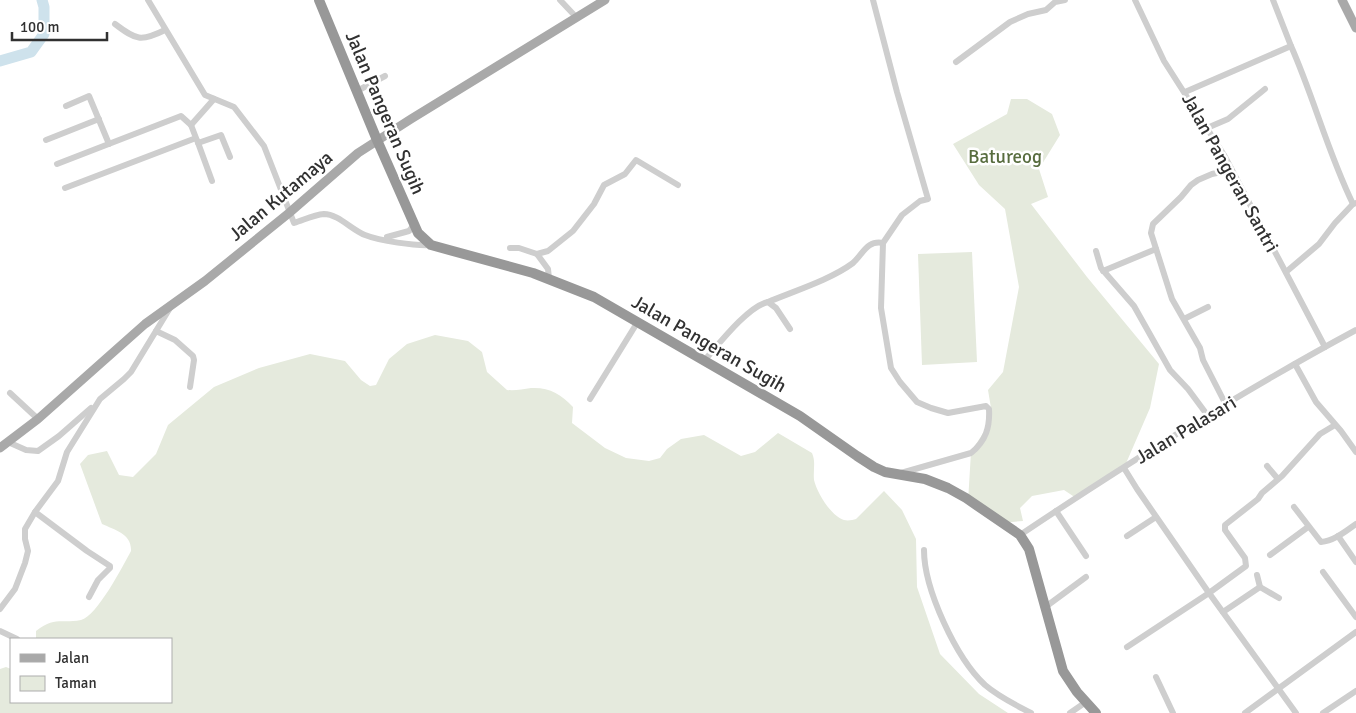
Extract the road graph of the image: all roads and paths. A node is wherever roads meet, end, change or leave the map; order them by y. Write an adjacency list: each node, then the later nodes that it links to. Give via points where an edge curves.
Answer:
1 (148, 0): 13 (street)
2 (318, 0): 18 (highway, Jalan Pangeran Sugih)
3 (560, 0): 10 (street)
4 (605, 0): 10 (main road, Jalan Kutamaya)
5 (874, 0): 39 (street, via 928,199 902,215)
6 (1065, 0): 15 (street, via 1010,22)
7 (1135, 0): 19 (street, Jalan Pangeran Santri, via 1164,61)
8 (1273, 0): 14 (street)
9 (1342, 0): 11 (main road)
10 (576, 18): 26 (main road, Jalan Kutamaya)
11 (1355, 22)
12 (115, 24): 13 (street, via 136,37 149,38)
13 (164, 30): 20 (street, via 205,96)
14 (1291, 46): 19 (street); 35 (street, via 1335,163)
15 (956, 62)
16 (385, 76): 18 (street)
17 (1265, 89): 24 (street, via 1228,119)
18 (357, 91): 26 (highway, Jalan Pangeran Sugih)
19 (1185, 92): 24 (street, Jalan Pangeran Santri)
20 (214, 100): 23 (street); 36 (street, via 234,107 264,146)
21 (66, 106): 22 (street, via 89,96)
22 (99, 119): 25 (street); 28 (street)
23 (191, 124): 27 (street); 28 (street, via 181,116)
24 (1207, 128): 31 (street, Jalan Pangeran Santri)
25 (46, 140)
26 (376, 140): 36 (main road, Jalan Kutamaya); 37 (highway, Jalan Pangeran Sugih)
27 (197, 141): 29 (street, via 221,135); 32 (street); 34 (street)
28 (109, 144): 30 (street)
29 (230, 157)
30 (57, 164)
31 (1232, 170): 42 (street, via 1198,180 1153,224 1151,232); 46 (street, Jalan Pangeran Santri)
32 (212, 181)
33 (678, 185): 44 (street, via 636,160 626,174 604,185 573,231 548,251)
34 (65, 188)
35 (1355, 203): 46 (street, via 1319,244)
36 (289, 213): 38 (street, via 294,223 325,214 334,216 356,231); 48 (main road, Jalan Kutamaya)
37 (414, 225): 38 (street, via 407,232); 40 (highway, Jalan Pangeran Sugih)
38 (381, 238): 40 (street)
39 (883, 243): 49 (street, via 869,245 852,263 831,275); 71 (street, via 881,308 891,368 917,402 948,413 986,406 990,422 988,431 971,453)
40 (431, 245): 47 (highway, Jalan Pangeran Sugih)
41 (510, 248): 44 (street)
42 (1156, 249): 45 (street); 51 (street, via 1172,299)
43 (1096, 250): 45 (street, via 1097,260)
44 (537, 254): 47 (street, via 548,269)
45 (1104, 271): 64 (street, via 1134,306 1170,370)
46 (1286, 272): 56 (street, Jalan Pangeran Santri)
47 (549, 278): 52 (highway, Jalan Pangeran Sugih, via 594,297)
48 (174, 302): 55 (street); 65 (main road, Jalan Kutamaya)
49 (768, 302): 53 (street); 57 (street, via 749,312)
50 (1208, 307): 51 (street)
51 (1184, 319): 63 (street)
52 (637, 323): 57 (highway, Jalan Pangeran Sugih); 62 (street)
53 (790, 329)
54 (1356, 330): 56 (street, Jalan Palasari)
55 (156, 331): 59 (street, via 175,340 193,356); 61 (street, via 124,380)
56 (1325, 346): 58 (street, Jalan Palasari)
57 (704, 361): 71 (highway, Jalan Pangeran Sugih, via 800,416 862,460)
58 (1294, 364): 63 (street, Jalan Palasari); 66 (street, via 1316,402)
59 (190, 387)
60 (10, 393): 65 (street)
61 (100, 399): 67 (street, via 38,451); 75 (street, via 67,452 58,480)
62 (590, 399)
63 (1226, 405): 64 (street, Jalan Palasari)
64 (1208, 416): 70 (street, Jalan Palasari)
65 (38, 419): 67 (main road, Jalan Kutamaya)
66 (1335, 425): 68 (street); 72 (street, via 1316,437)
67 (4, 445)
68 (1356, 452)
69 (1267, 466): 72 (street)
70 (1124, 468): 74 (street, Jalan Palasari); 76 (street)
71 (898, 474): 79 (highway, Jalan Pangeran Sugih, via 948,488)
72 (1278, 479): 90 (street, via 1257,501 1224,525 1245,558 1246,566)
73 (1294, 507): 78 (street)
74 (1056, 511): 79 (street, Jalan Palasari); 84 (street)
75 (35, 512): 91 (street, via 110,566); 94 (street, via 25,529 26,563 15,589)
76 (1156, 517): 80 (street); 90 (street)
77 (1356, 524): 81 (street)
78 (1308, 527): 81 (street, via 1321,542); 83 (street)
79 (1020, 535): 93 (highway, via 1028,549)
80 (1128, 536)
81 (1338, 536): 85 (street)
82 (924, 550): 105 (street, via 928,583 966,663 999,696)
83 (1270, 555)
84 (1086, 556)
85 (1356, 562)
86 (1323, 572): 96 (street)
87 (1257, 575): 89 (street)
88 (1086, 577): 93 (street)
89 (1260, 587): 92 (street); 95 (street)
90 (1209, 593): 95 (street); 100 (street)
91 (89, 596)
92 (1279, 598)
93 (1044, 608): 104 (highway, via 1063,671)
94 (0, 610)
95 (1223, 612): 102 (street)
96 (1356, 617)
97 (0, 631): 99 (street)
98 (1356, 632): 102 (street)
99 (15, 638)
100 (1126, 648)
101 (1156, 677): 108 (street)
102 (1278, 688): 109 (street); 110 (street)
103 (1356, 691): 111 (street)
104 (1086, 702): 106 (street); 107 (highway)
105 (1030, 713)
106 (1070, 713)
107 (1096, 713)
108 (1173, 713)
109 (1245, 713)
110 (1296, 713)
111 (1322, 713)

